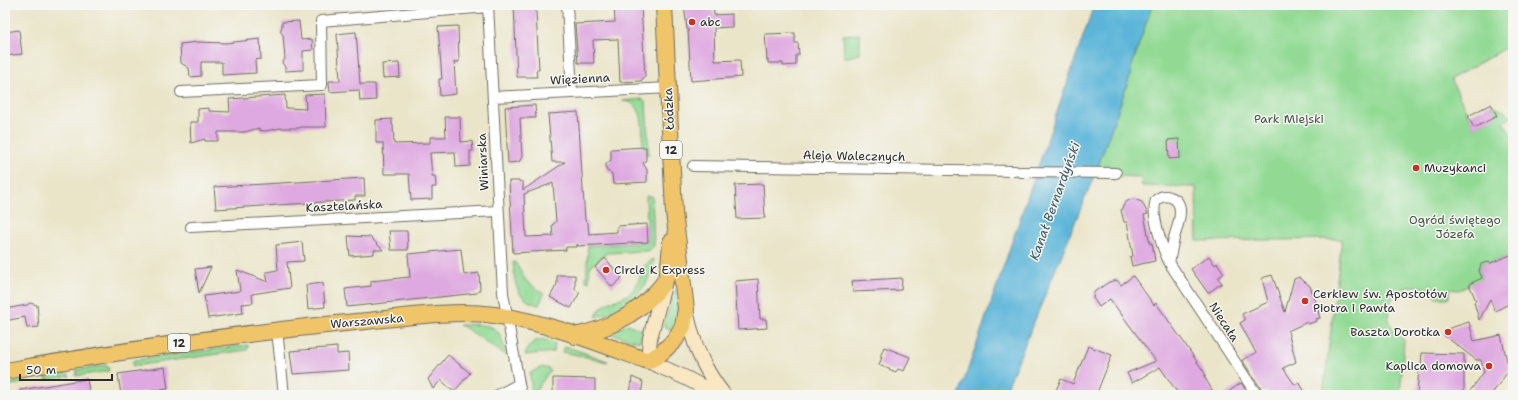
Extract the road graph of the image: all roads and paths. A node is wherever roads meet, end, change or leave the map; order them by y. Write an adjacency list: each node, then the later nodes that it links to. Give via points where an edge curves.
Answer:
1 (567, 5): 6 (street)
2 (664, 5): 4 (main road, Łódzka / 12)
3 (488, 6): 5 (street, via 321,21 322,85); 7 (street, Winiarska)
4 (668, 88): 6 (street, Więzienna); 11 (main road, Łódzka / 12)
5 (181, 92)
6 (572, 92): 7 (street, Więzienna)
7 (493, 97): 10 (street, Winiarska)
8 (693, 166): 9 (street, Aleja Walecznych)
9 (1116, 173)
10 (498, 211): 12 (street, Kasztelańska); 16 (street, Winiarska)
11 (674, 212): 14 (main road, Łódzka / 12); 15 (main road, Łódzka / 12)
12 (191, 228)
13 (1169, 262): 13 (street, Niecała, via 1179,222 1179,206 1176,199 1164,196 1156,200 1154,208 1159,236); 27 (street, Niecała)
14 (666, 279): 18 (main road, via 646,302 629,316 604,328); 19 (street, via 650,338)
15 (686, 309): 19 (main road, 12, via 683,326 675,340); 26 (street, via 699,356)
16 (507, 317): 17 (main road, Warszawska / 12, via 480,313 445,314); 18 (main road, Warszawska / 12); 21 (street, Winiarska)
17 (277, 330): 20 (main road, Warszawska / 12, via 143,348); 22 (street)
18 (575, 336): 19 (main road, Warszawska / 12)
19 (648, 361): 25 (street, Warszawska)
20 (5, 371)
21 (519, 384): 23 (street); 24 (street, Winiarska)
22 (284, 395)
23 (498, 395)
24 (521, 395)
25 (718, 395)
26 (724, 395)
27 (1257, 395)

